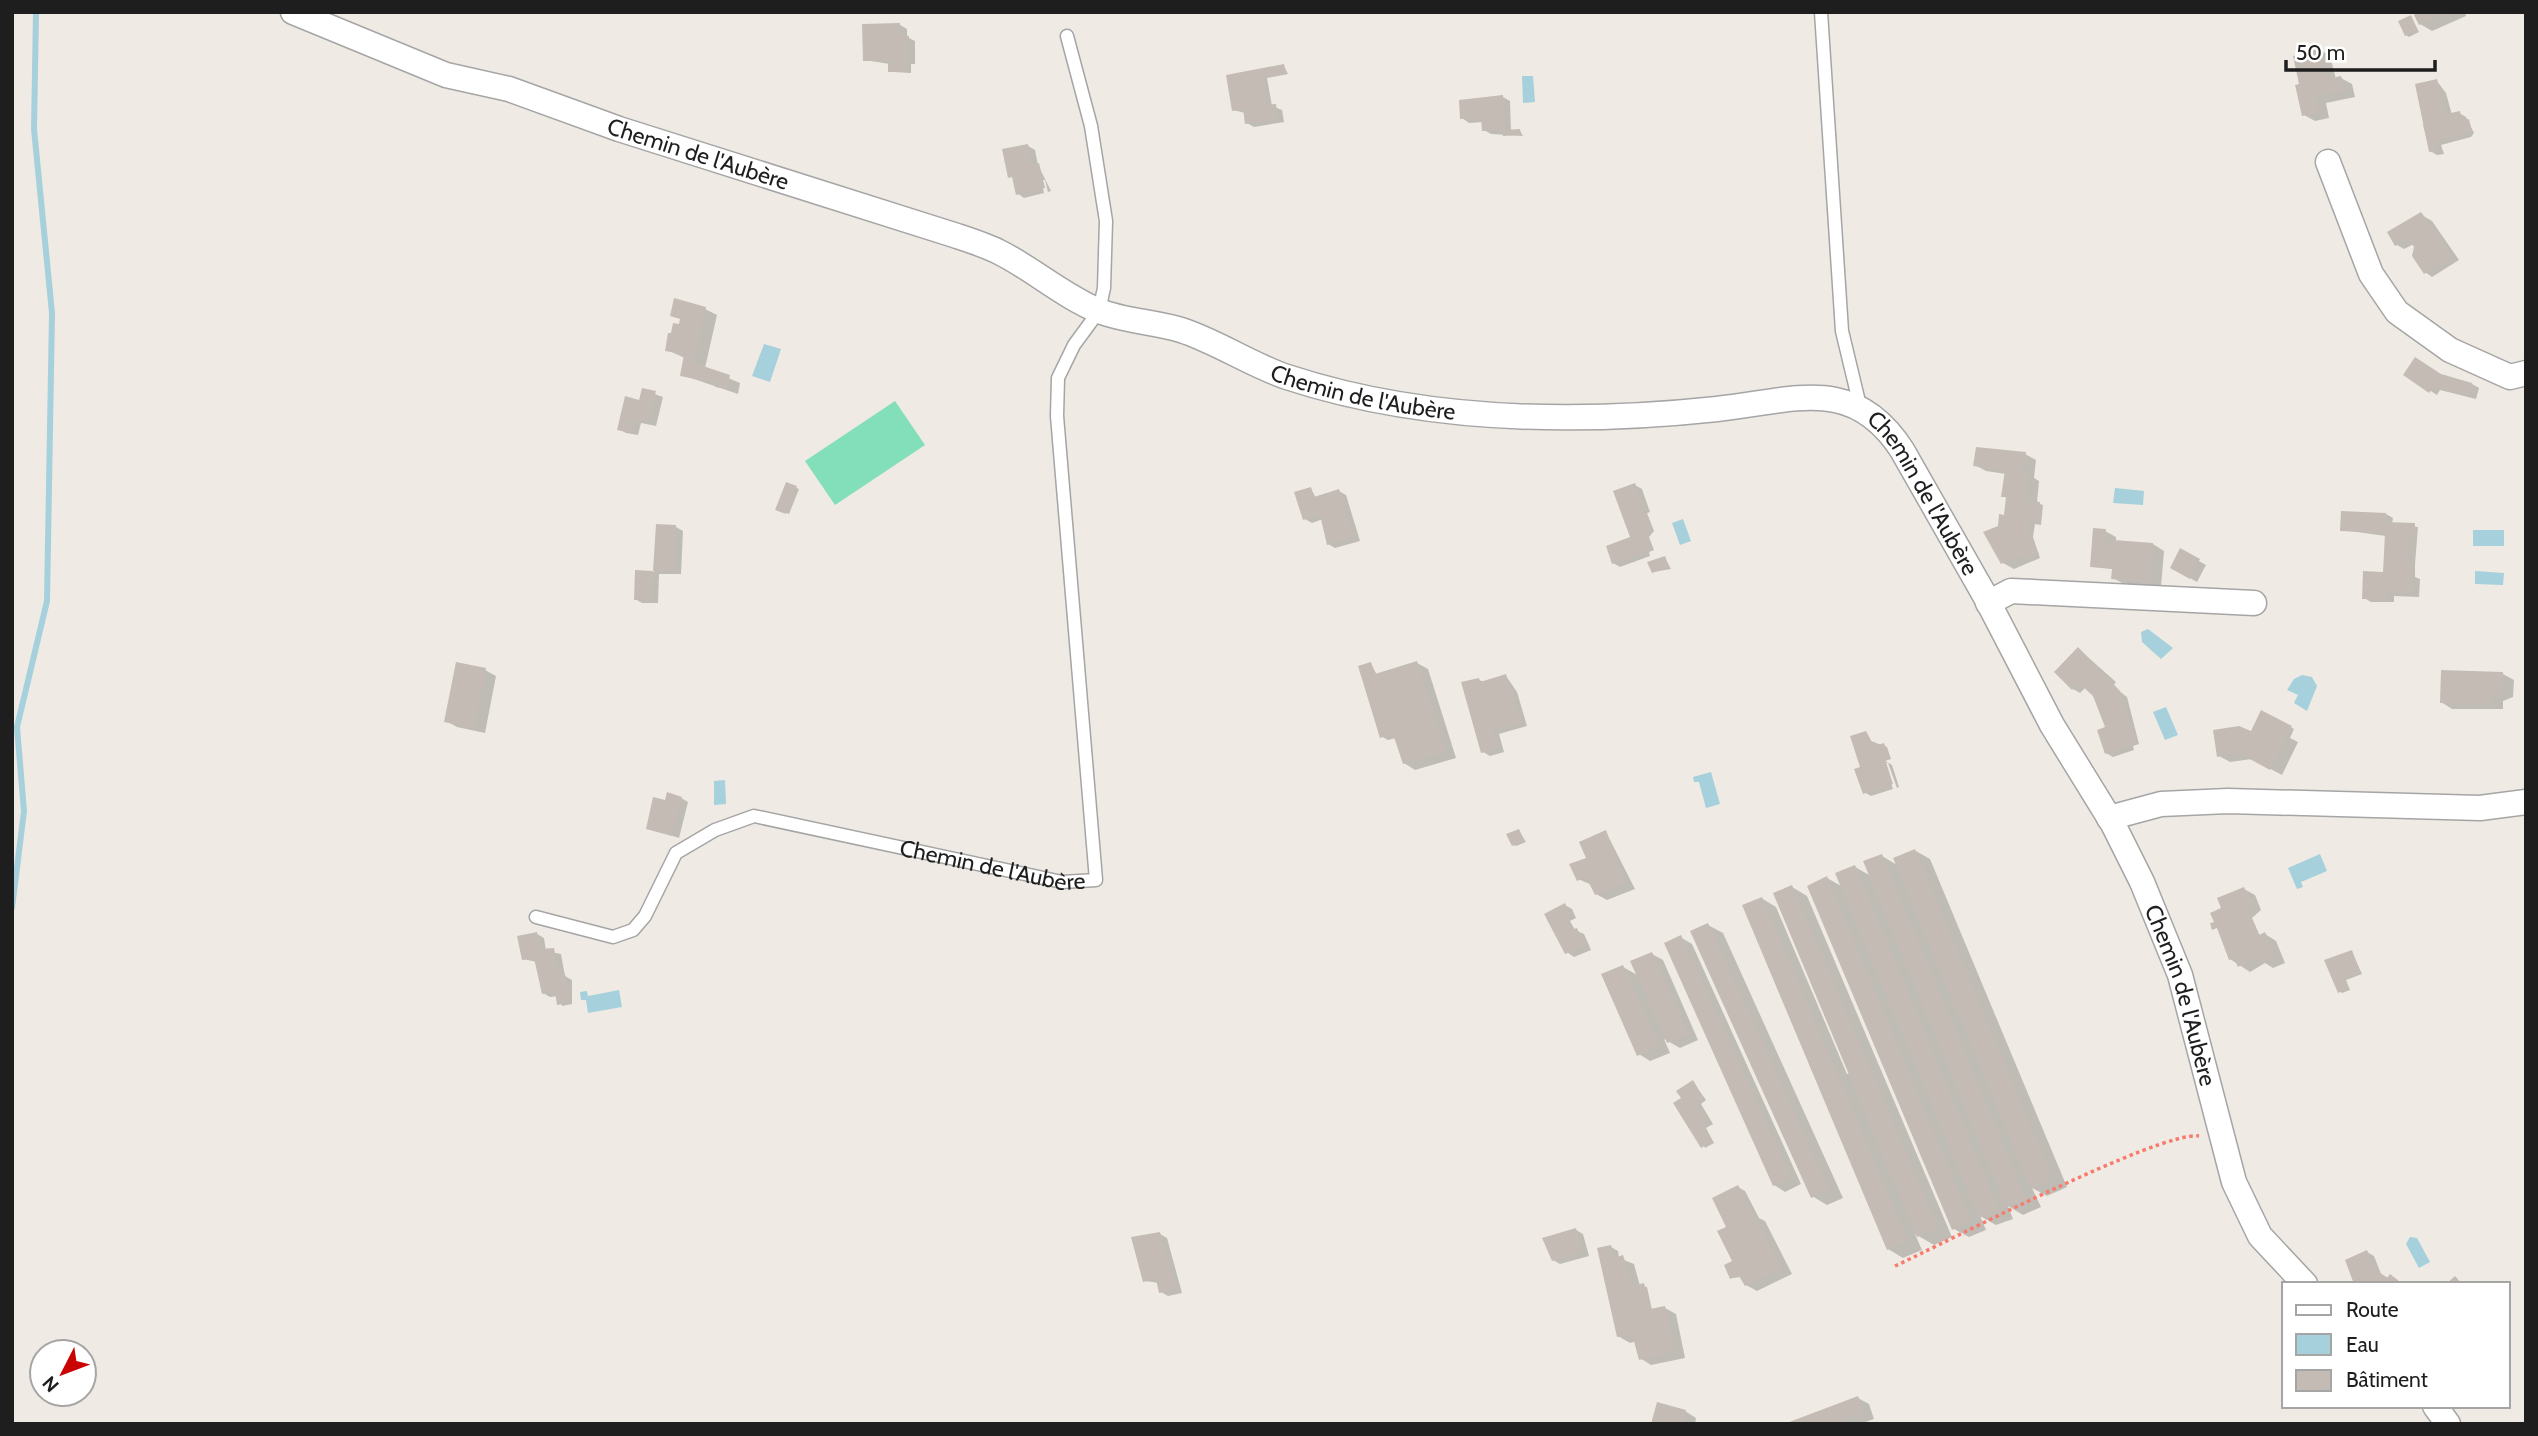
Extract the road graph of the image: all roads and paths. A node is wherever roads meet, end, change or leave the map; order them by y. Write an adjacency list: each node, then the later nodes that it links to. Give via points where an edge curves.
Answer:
1 (293, 12): 5 (street, Chemin de l'Aubère, via 446,75 509,89 998,251)
2 (1821, 12): 7 (lane, via 1842,331)
3 (1067, 36): 5 (lane, via 1091,126 1106,221)
4 (2328, 162): 6 (street, via 2371,274 2397,312 2450,350 2510,377)
5 (1099, 311): 7 (street, Chemin de l'Aubère, via 1181,331 1286,377 1407,406 1488,414 1628,417 1822,398); 12 (lane, Chemin de l'Aubère, via 1074,345 1058,378 1056,416 1096,880 1062,882 754,816 676,853 645,916 633,930 613,937)
6 (2526, 373)
7 (1860, 406): 8 (street, Chemin de l'Aubère, via 1889,431)
8 (1988, 603): 9 (street, via 2011,592); 11 (street, Chemin de l'Aubère, via 2052,725)
9 (2254, 603)
10 (2526, 802): 11 (street, via 2480,808 2228,801 2161,804)
11 (2109, 818): 13 (street, Chemin de l'Aubère, via 2142,882 2180,975)
12 (536, 917)
13 (2224, 1145): 14 (path, via 2196,1135 2160,1144); 15 (street, Chemin de l'Aubère, via 2234,1182 2260,1236)
14 (1895, 1266)
15 (2303, 1282)
16 (2436, 1408): 17 (street)
17 (2448, 1424)

